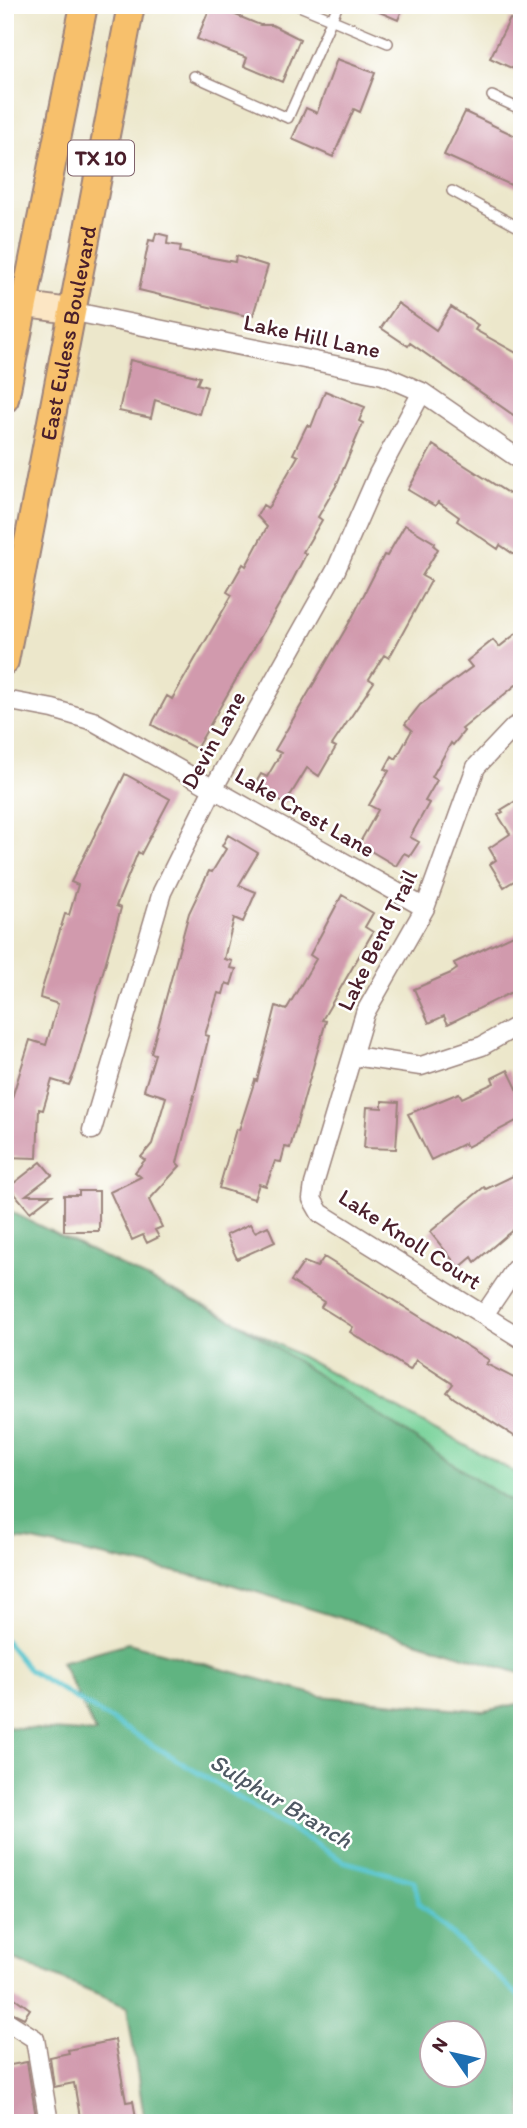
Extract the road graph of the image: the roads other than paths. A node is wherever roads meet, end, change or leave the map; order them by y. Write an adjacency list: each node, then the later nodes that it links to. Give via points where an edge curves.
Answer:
1 (84, 5): 12 (main road, East Euless Boulevard / TX 10)
2 (131, 5): 13 (main road, East Euless Boulevard / TX 10)
3 (297, 5): 5 (lane)
4 (338, 5): 5 (lane)
5 (332, 20): 6 (lane); 7 (lane, via 288,118)
6 (388, 43)
7 (194, 76)
8 (492, 96): 9 (lane)
9 (522, 110)
10 (452, 191): 11 (lane)
11 (522, 229)
12 (15, 303): 13 (street); 15 (main road, East Euless Boulevard / TX 10)
13 (70, 311): 14 (street, Lake Hill Lane, via 383,375); 17 (main road, East Euless Boulevard / TX 10)
14 (422, 392): 16 (street, Lake Hill Lane); 20 (street, Devin Lane, via 378,474 336,570)
15 (5, 399)
16 (522, 461)
17 (5, 661)
18 (5, 700): 20 (street, Lake Crest Lane, via 93,721)
19 (522, 723): 21 (street, Lake Bend Trail, via 476,767)
20 (213, 789): 21 (street, Lake Crest Lane); 24 (street, Devin Lane, via 162,892)
21 (425, 908): 23 (street, Lake Bend Trail, via 365,1013)
22 (522, 1023): 23 (street, via 482,1046 421,1066)
23 (354, 1056): 25 (street, Lake Bend Trail)
24 (92, 1130)
25 (313, 1199): 27 (street, Lake Knoll Court, via 320,1213)
26 (522, 1266): 27 (street, via 515,1269)
27 (484, 1315): 28 (street, Lake Knoll Court)
28 (522, 1339)
29 (5, 2020): 30 (street, via 35,2039)
30 (49, 2123)

